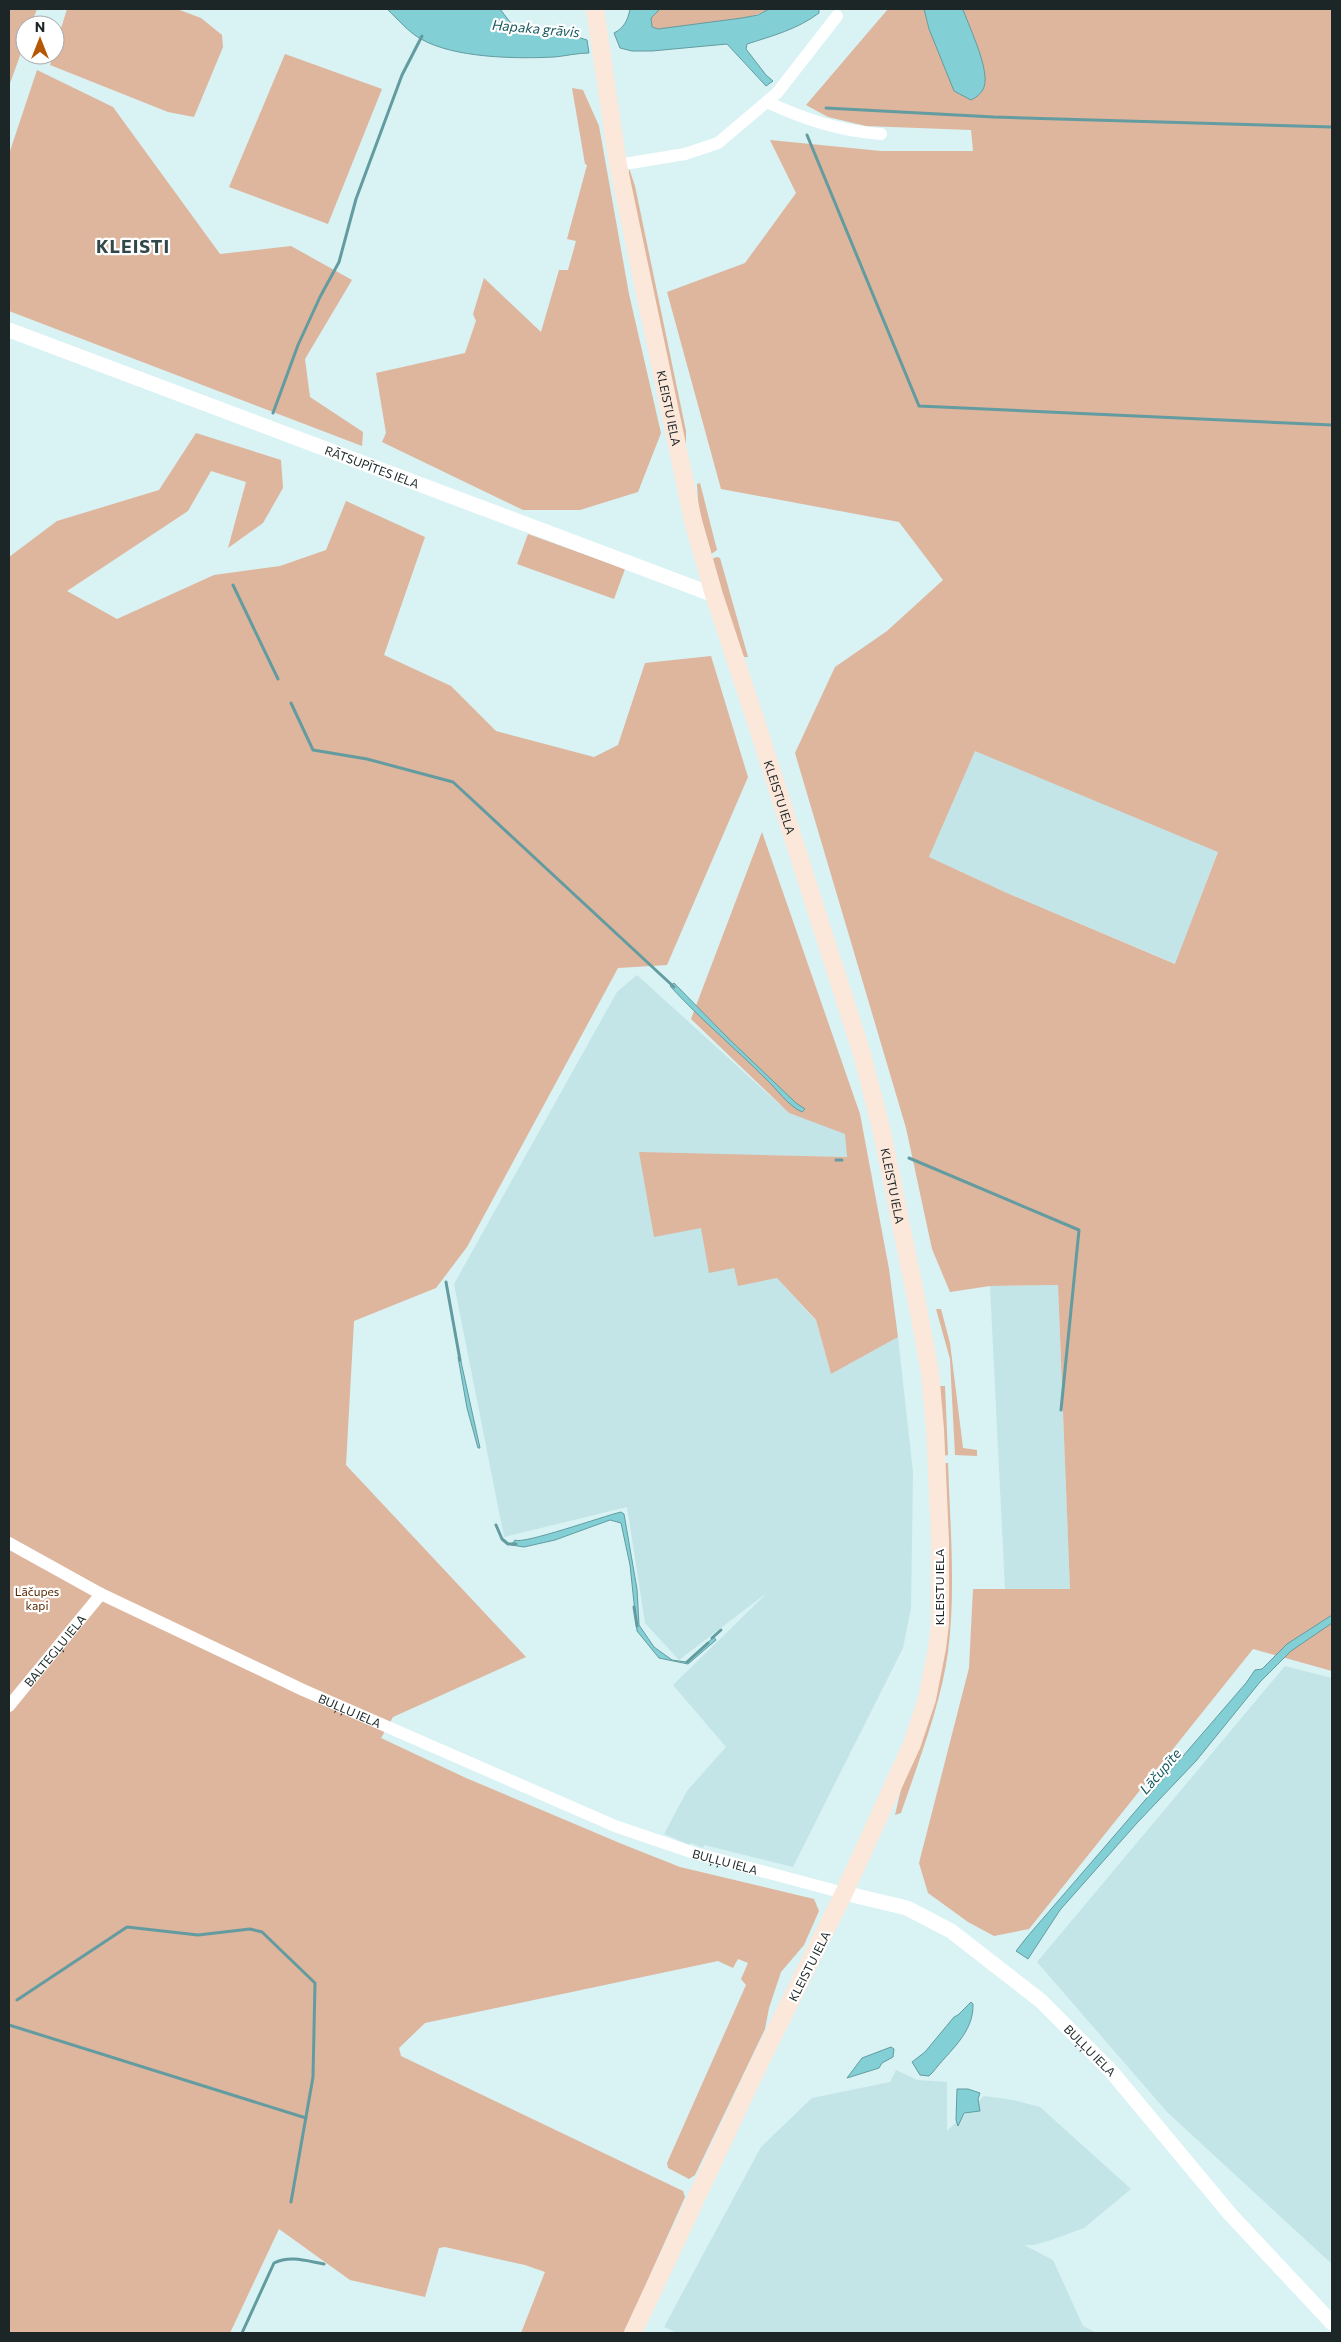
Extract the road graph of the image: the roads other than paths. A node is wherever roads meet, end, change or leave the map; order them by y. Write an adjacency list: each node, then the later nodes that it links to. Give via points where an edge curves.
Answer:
1 (595, 9): 5 (main road, KLEISTU IELA)
2 (837, 16): 3 (street, via 777,93)
3 (766, 102): 4 (street, via 834,128); 5 (street, via 718,143 684,154)
4 (881, 134)
5 (618, 165): 9 (main road, KLEISTU IELA, via 677,454)
6 (9, 330): 7 (street, RĀTSUPĪTES IELA)
7 (30, 338): 8 (street, RĀTSUPĪTES IELA); 9 (street, RĀTSUPĪTES IELA)
8 (9, 340)
9 (714, 596): 13 (main road, KLEISTU IELA, via 862,1054 886,1151 930,1372 940,1542 940,1624 934,1672 912,1744)
10 (9, 1544): 11 (street, BUĻĻU IELA)
11 (100, 1594): 12 (street, BALTEGĻU IELA); 13 (street, BUĻĻU IELA, via 303,1690 615,1826 694,1853)
12 (9, 1706)
13 (844, 1893): 14 (street, BUĻĻU IELA, via 907,1908 952,1931 1041,2001 1111,2071 1230,2214); 15 (main road, KLEISTU IELA, via 758,2066)
14 (1332, 2322)
15 (633, 2333)

